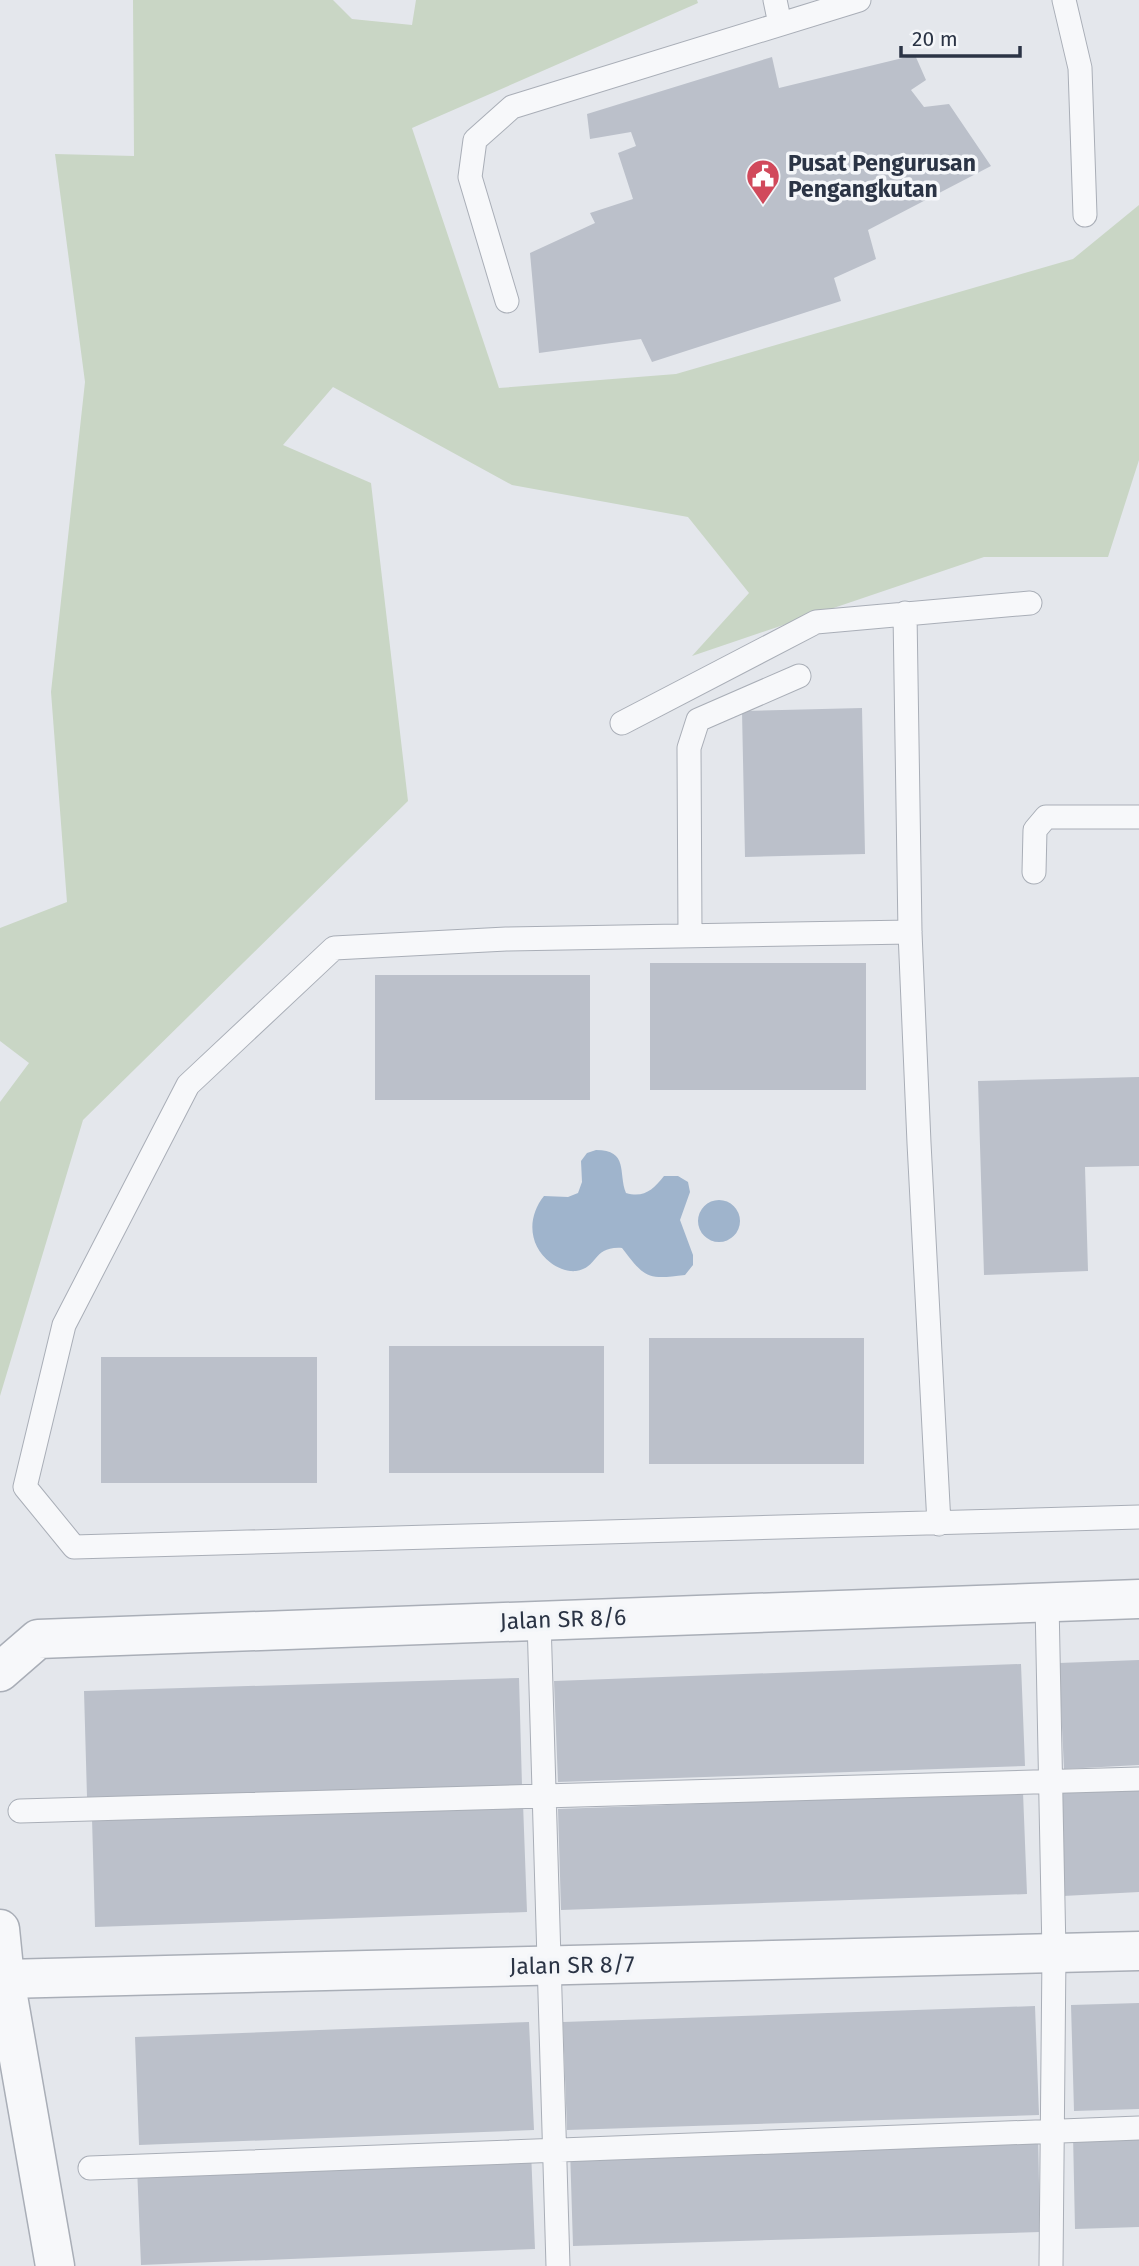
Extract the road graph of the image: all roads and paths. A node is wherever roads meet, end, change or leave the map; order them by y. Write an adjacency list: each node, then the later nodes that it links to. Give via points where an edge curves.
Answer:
1 (775, 0): 4 (lane)
2 (859, 0): 4 (lane)
3 (1063, 0): 5 (lane, via 1080,68)
4 (780, 24): 6 (lane, via 512,107 475,140 470,177)
5 (1085, 215)
6 (507, 300)
7 (1030, 603): 8 (lane)
8 (905, 613): 10 (lane, via 816,622); 13 (lane)
9 (799, 676): 14 (lane, via 698,720 689,748)
10 (622, 723)
11 (1139, 817): 12 (lane, via 1046,817 1035,830)
12 (1034, 872)
13 (910, 932): 14 (lane); 16 (lane)
14 (690, 935): 16 (lane, via 334,948 188,1085 64,1325 25,1487 74,1547)
15 (1139, 1517): 16 (lane)
16 (939, 1524)
17 (1139, 1599): 18 (street, Jalan SR 8/6)
18 (1047, 1602): 19 (street, Jalan SR 8/6); 22 (lane)
19 (539, 1620): 20 (street, Jalan SR 8/6, via 38,1639); 23 (lane)
20 (0, 1672)
21 (1139, 1779): 22 (lane)
22 (1051, 1782): 23 (lane); 27 (lane)
23 (544, 1796): 24 (lane); 28 (lane)
24 (20, 1811)
25 (0, 1929): 29 (street)
26 (1139, 1951): 27 (street, Jalan SR 8/7)
27 (1054, 1953): 28 (street, Jalan SR 8/7); 31 (lane)
28 (549, 1966): 29 (street, Jalan SR 8/7); 32 (lane)
29 (5, 1979): 34 (street)
30 (1139, 2128): 31 (lane)
31 (1053, 2131): 32 (lane); 36 (lane)
32 (554, 2150): 33 (lane); 35 (lane)
33 (90, 2168)
34 (55, 2266)
35 (558, 2266)
36 (1051, 2266)

